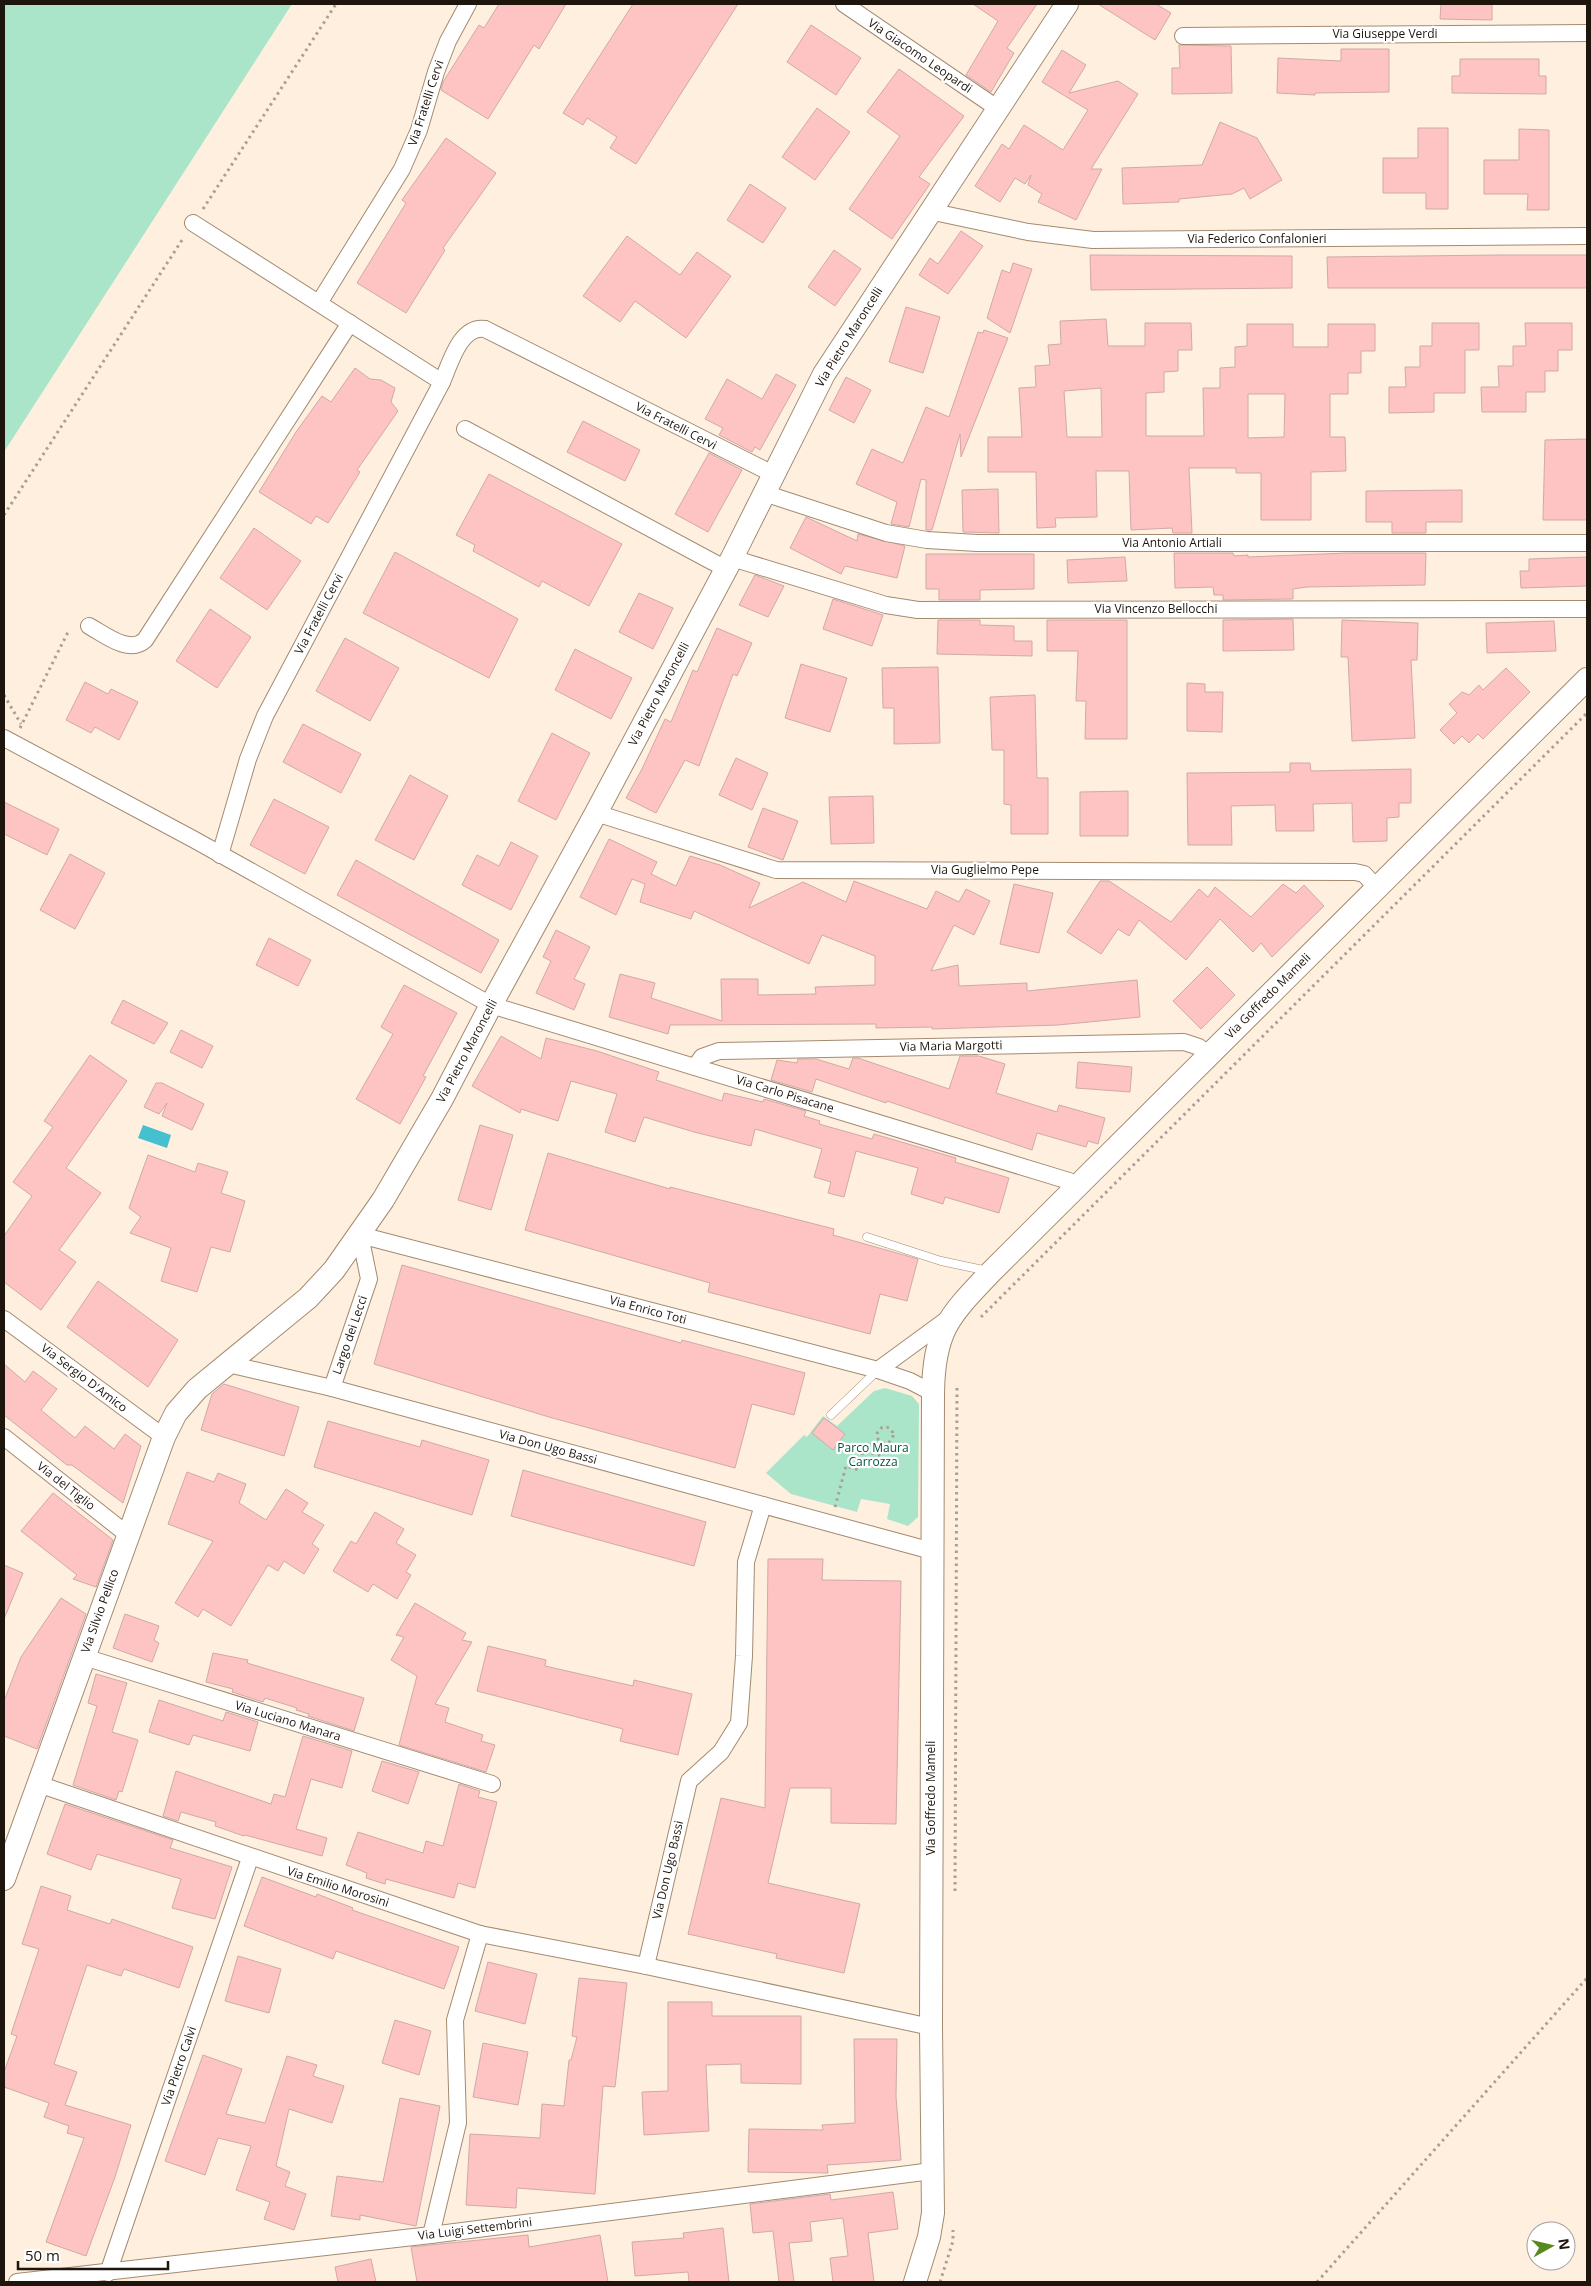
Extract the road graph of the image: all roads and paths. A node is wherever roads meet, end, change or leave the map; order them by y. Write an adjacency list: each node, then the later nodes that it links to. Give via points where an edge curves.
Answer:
1 (336, 4): 9 (path)
2 (468, 4): 11 (street, Via Fratelli Cervi, via 448,41 419,130 402,169)
3 (844, 4): 7 (street, Via Giacomo Leopardi)
4 (1067, 4): 7 (street, Via Pietro Maroncelli)
5 (1587, 33): 6 (street, Via Giuseppe Verdi)
6 (1184, 36)
7 (997, 108): 8 (street, Via Pietro Maroncelli)
8 (929, 211): 10 (street, Via Federico Confalonieri, via 1028,232 1093,240); 15 (street, Via Pietro Maroncelli, via 824,374)
9 (193, 223): 11 (street); 16 (path)
10 (1587, 236)
11 (319, 303): 12 (street)
12 (350, 323): 13 (street); 20 (street, via 145,640 138,645 126,645)
13 (442, 382): 15 (street, Via Fratelli Cervi, via 466,335 473,329 485,329); 28 (street, Via Fratelli Cervi, via 265,716 248,759)
14 (465, 429): 18 (street, Via Vincenzo Bellocchi)
15 (769, 484): 17 (street, Via Antonio Artiali, via 886,533 927,540 977,543); 18 (street, Via Pietro Maroncelli)
16 (4, 515)
17 (1587, 543)
18 (729, 564): 19 (street, Via Vincenzo Bellocchi, via 886,605 918,610); 27 (street, Via Pietro Maroncelli)
19 (1587, 609)
20 (89, 626)
21 (70, 630): 25 (path)
22 (1587, 680): 29 (street, Via Goffredo Mameli)
23 (4, 695): 25 (path)
24 (1587, 713): 39 (path)
25 (21, 725): 26 (path)
26 (8, 740): 28 (street)
27 (596, 812): 29 (street, Via Guglielmo Pepe, via 776,870 1339,872 1364,874); 30 (street, Via Pietro Maroncelli)
28 (220, 855): 30 (street)
29 (1377, 888): 31 (street, Via Goffredo Mameli)
30 (491, 1005): 32 (street, Via Carlo Pisacane); 34 (street, Via Pietro Maroncelli, via 442,1099)
31 (1208, 1056): 32 (street, Via Maria Margotti, via 1199,1047 1184,1042 749,1050 712,1052 702,1057); 33 (street, Via Goffredo Mameli)
32 (695, 1067): 33 (street, Via Carlo Pisacane, via 1069,1181)
33 (1076, 1188): 36 (street, Via Goffredo Mameli)
34 (360, 1235): 40 (street, Via Pietro Maroncelli, via 308,1298); 41 (street, Via Enrico Toti); 43 (street, Largo dei Lecci, via 369,1279)
35 (867, 1237): 36 (lane, via 941,1261)
36 (991, 1272): 37 (street, Via Goffredo Mameli)
37 (953, 1316): 41 (street, Via Goffredo Mameli); 44 (street, Via Goffredo Mameli, via 937,1346)
38 (4, 1318): 46 (street, Via Sergio D'Amico)
39 (978, 1320)
40 (228, 1364): 43 (street, Largo dei Lecci); 46 (street, Via Silvio Pellico, via 188,1398)
41 (878, 1370): 44 (street, Via Enrico Toti); 45 (lane)
42 (957, 1378): 58 (path)
43 (332, 1388): 49 (street, Via Don Ugo Bassi)
44 (933, 1393): 52 (street, Via Goffredo Mameli)
45 (831, 1415)
46 (164, 1437): 51 (street, Via Silvio Pellico)
47 (4, 1438): 51 (street, Via del Tiglio)
48 (882, 1442): 48 (path, via 877,1433 885,1427 890,1428 893,1436 888,1442); 50 (path, via 879,1455 863,1451 859,1470 846,1466 835,1506)
49 (763, 1505): 50 (street, Via Don Ugo Bassi); 60 (street, Via Don Ugo Bassi, via 746,1562 739,1723 721,1752 690,1782)
50 (825, 1521): 52 (street, Via Don Ugo Bassi)
51 (128, 1534): 53 (street, Via Silvio Pellico)
52 (932, 1551): 62 (street, Via Goffredo Mameli)
53 (84, 1658): 54 (street, Via Silvio Pellico); 55 (street, Via Luciano Manara)
54 (38, 1784): 56 (street, Via Emilio Morosini); 57 (street, Via Silvio Pellico)
55 (492, 1784)
56 (250, 1858): 59 (street, Via Emilio Morosini); 66 (street, Via Pietro Calvi)
57 (4, 1878)
58 (955, 1892)
59 (480, 1934): 60 (street, Via Emilio Morosini); 65 (street, via 456,2020 458,2123)
60 (646, 1966): 62 (street)
61 (1587, 1978): 70 (path)
62 (930, 2027): 63 (street, Via Goffredo Mameli)
63 (932, 2171): 65 (street, Via Luigi Settembrini); 68 (street, Via Goffredo Mameli, via 933,2213)
64 (953, 2222): 69 (path, via 953,2241)
65 (431, 2235): 66 (street, Via Luigi Settembrini)
66 (108, 2273): 67 (street, Via Luigi Settembrini)
67 (18, 2282)
68 (915, 2282)
69 (940, 2282)
70 (1317, 2282)

